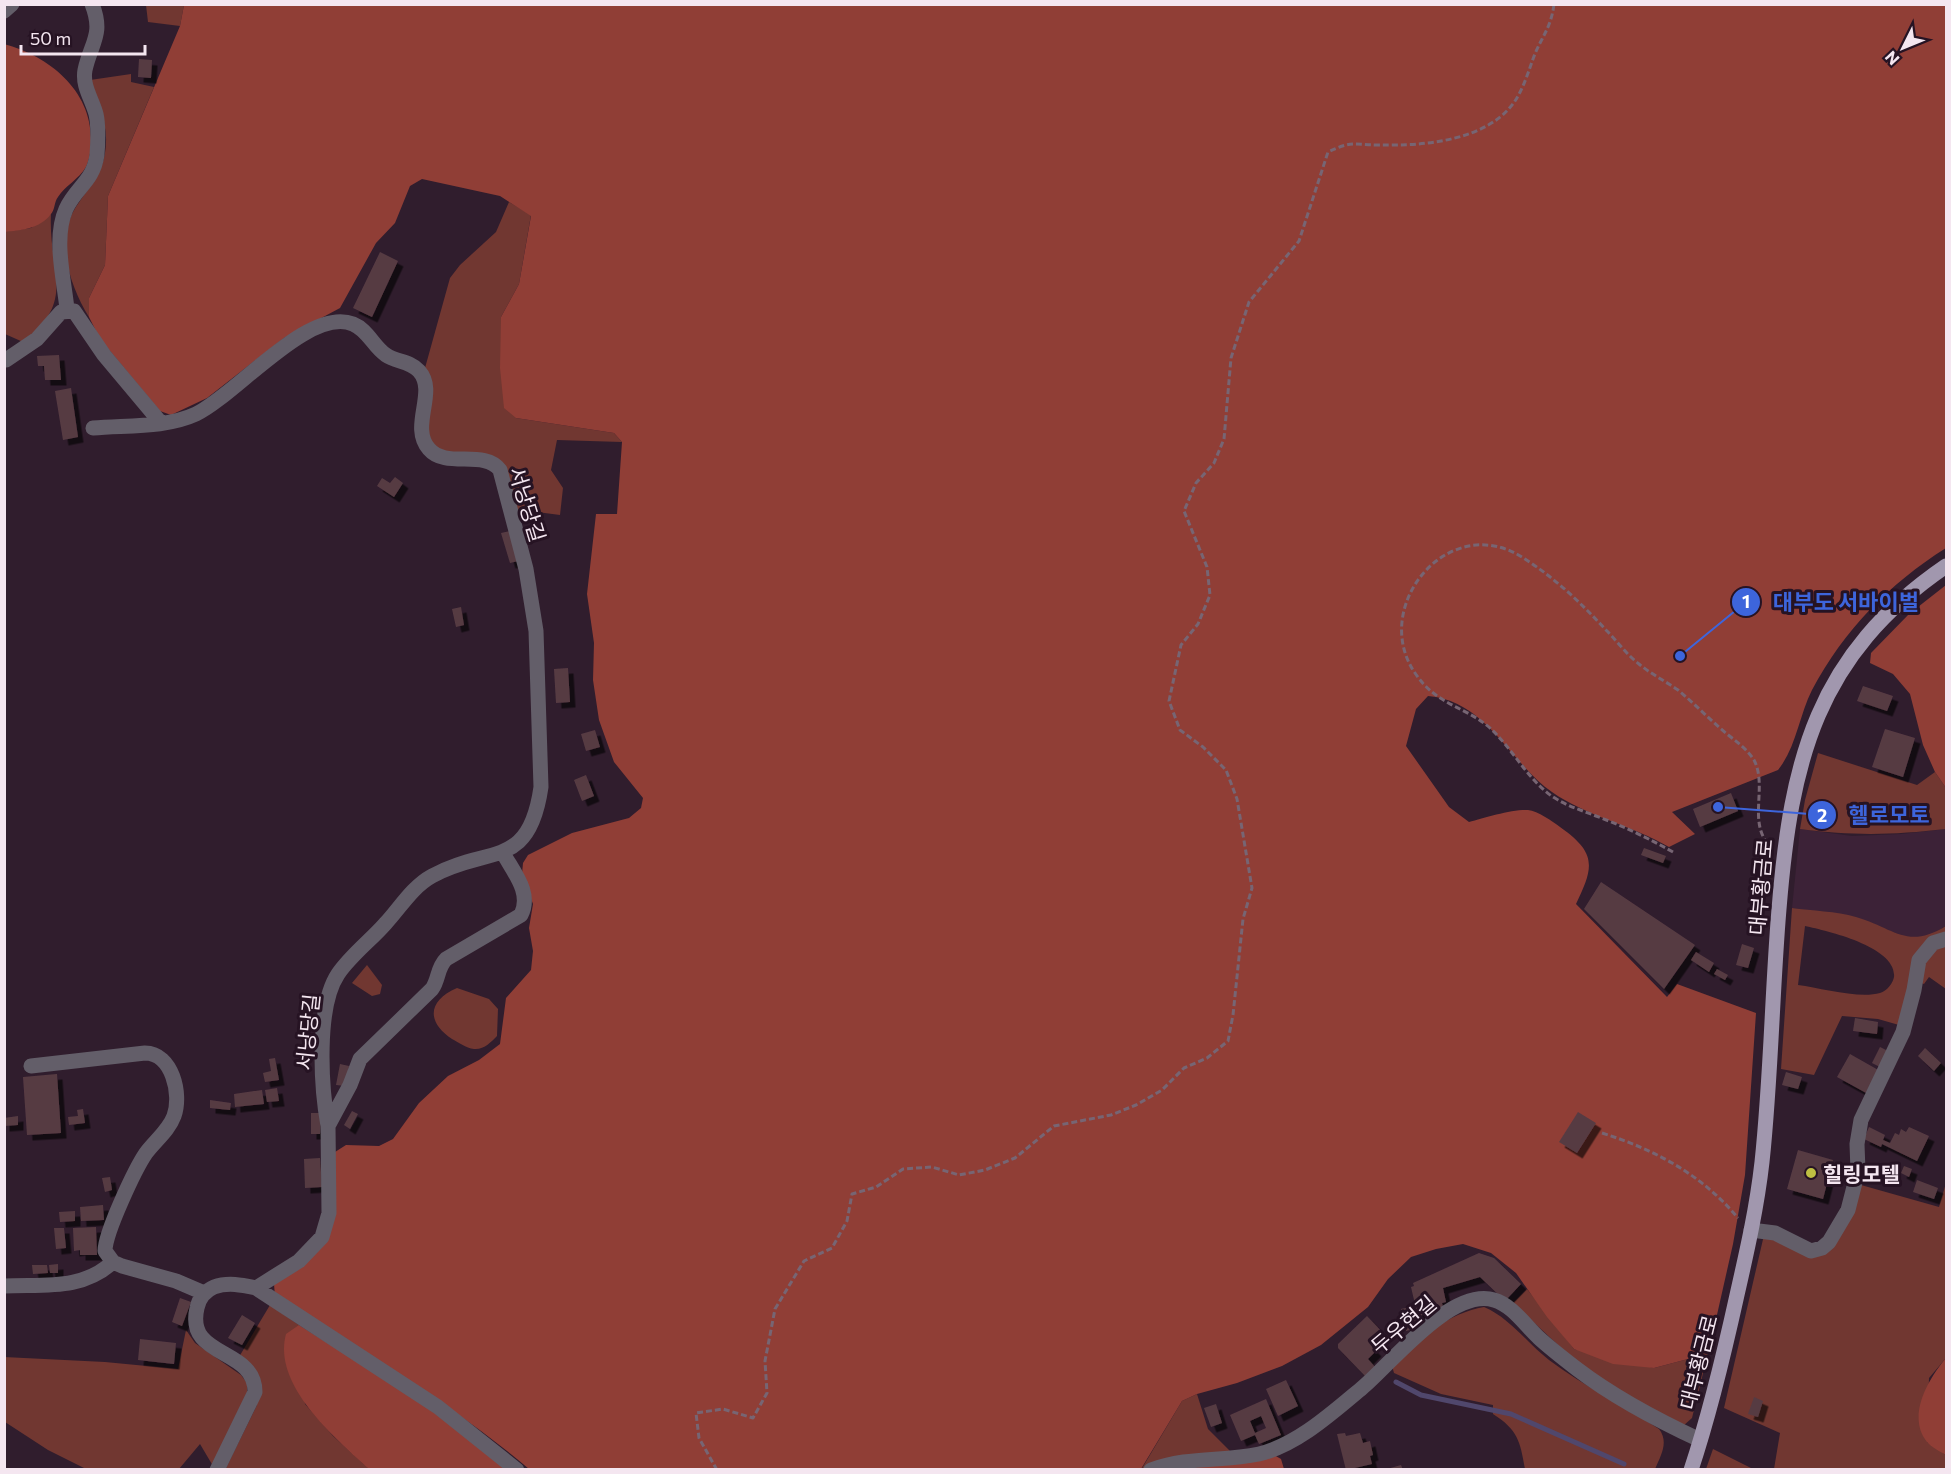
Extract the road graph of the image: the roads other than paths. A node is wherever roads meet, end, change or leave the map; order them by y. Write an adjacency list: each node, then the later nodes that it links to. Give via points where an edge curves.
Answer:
1 (12, 4): 3 (lane)
2 (92, 4): 4 (lane, via 99,27 85,81 96,114 98,143 94,170 69,203 62,223)
3 (4, 11)
4 (67, 309): 5 (lane, via 37,339); 6 (lane, via 79,316 104,355)
5 (6, 360)
6 (161, 423): 7 (lane, 서낭당길); 9 (lane, 서낭당길, via 186,418 209,407 309,330 345,322 366,333 385,354 420,372 425,387 422,439 432,452 445,458 496,465 526,568 536,631 541,788 534,821 526,834)
7 (93, 428)
8 (1947, 566): 13 (main road, 대부황금로, via 1892,609 1848,660 1822,704 1798,769 1783,856 1766,1119)
9 (503, 854): 12 (lane, 서낭당길, via 525,895 521,915 440,965 432,989 360,1059); 12 (lane, 서낭당길, via 461,863 429,877 337,976 326,1003 322,1082)
10 (1947, 939): 13 (lane, via 1933,943 1919,960 1903,1032 1861,1120 1855,1188 1838,1230 1822,1248 1811,1251 1775,1233)
11 (31, 1066): 14 (lane, via 151,1053 164,1062 170,1073 177,1097 174,1116 142,1159 107,1235 105,1251)
12 (328, 1126): 16 (lane, 서낭당길, via 327,1226 313,1249)
13 (1746, 1226): 18 (main road, 대부황금로, via 1726,1341)
14 (113, 1262): 15 (lane, via 96,1276 78,1283); 17 (lane)
15 (4, 1286)
16 (256, 1288): 17 (lane, via 225,1284); 20 (lane, via 438,1407)
17 (204, 1293): 19 (lane, via 195,1316 197,1333 247,1369 255,1383 251,1402)
18 (1700, 1440): 21 (lane, 두우현길, via 1605,1388 1558,1355 1504,1305 1483,1298 1458,1306 1435,1321 1411,1339 1365,1386 1294,1439 1260,1454 1180,1461); 22 (main road, 대부황금로)
19 (218, 1470)
20 (517, 1470)
21 (1151, 1470)
22 (1691, 1470)

